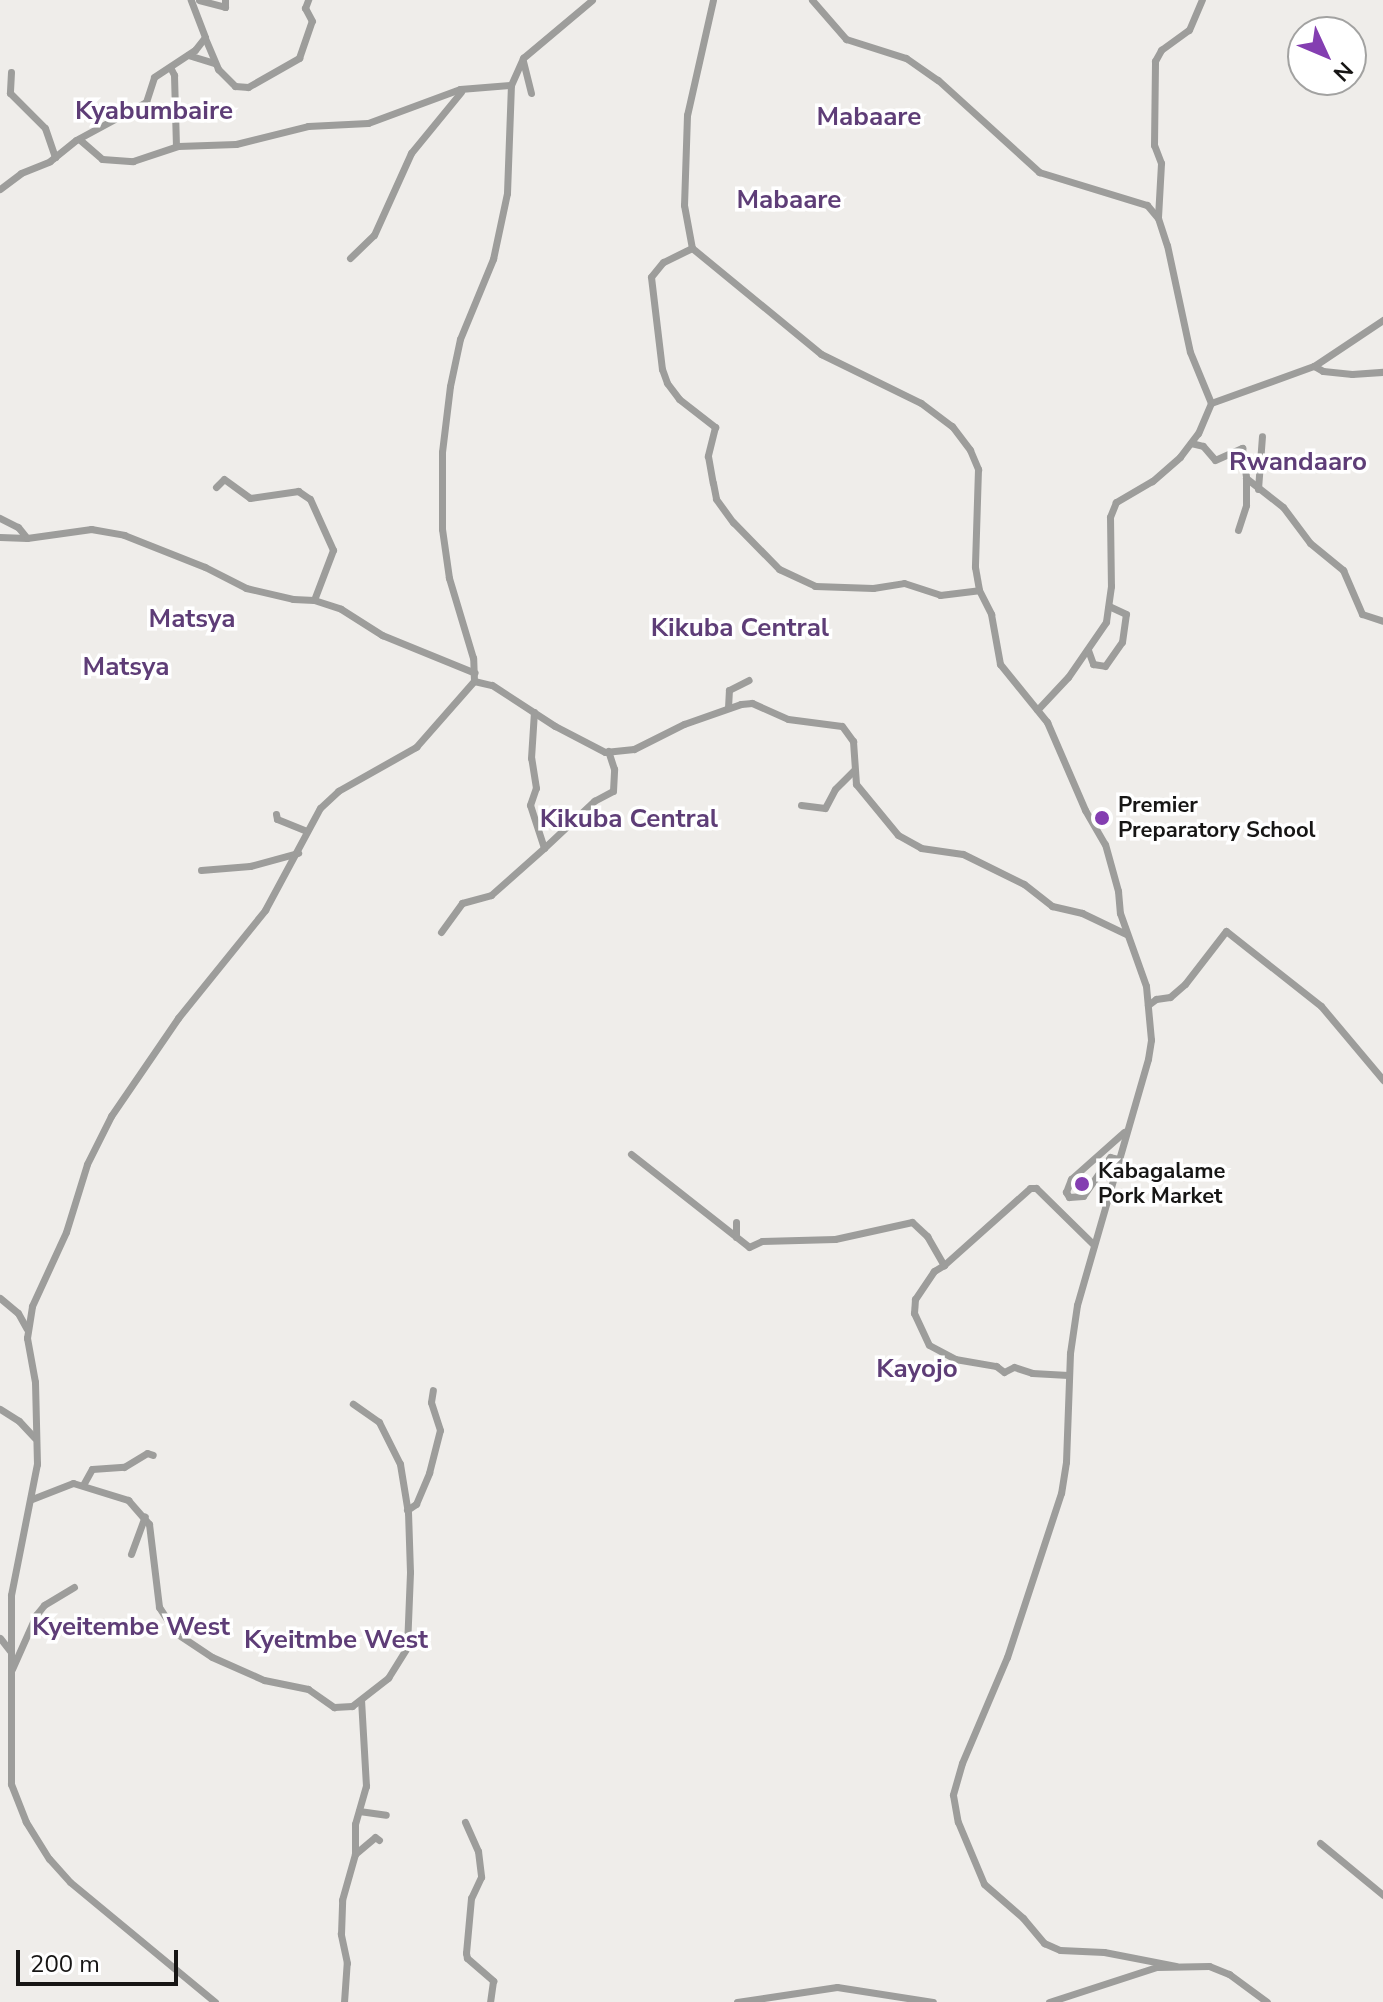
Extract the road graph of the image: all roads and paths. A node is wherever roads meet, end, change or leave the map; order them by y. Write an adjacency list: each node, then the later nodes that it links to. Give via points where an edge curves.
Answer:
1 (191, 0): 9 (street)
2 (199, 0): 3 (street, via 225,7)
3 (225, 0)
4 (308, 0): 12 (street, via 305,8 312,21 299,58 289,66 242,88)
5 (592, 0): 11 (street)
6 (713, 0): 23 (street, via 687,115 684,205)
7 (812, 0): 22 (street, via 846,39 906,58 938,80 1039,172 1138,200)
8 (1202, 0): 22 (street, via 1189,30 1161,50 1155,61 1154,145 1161,163)
9 (205, 37): 10 (street); 12 (street)
10 (188, 55): 12 (street); 13 (street)
11 (523, 58): 15 (street); 17 (street)
12 (214, 63)
13 (170, 67): 18 (street, via 154,77 146,102); 19 (street)
14 (11, 72): 20 (street, via 10,93 45,128)
15 (511, 85): 16 (street); 43 (street, via 507,193 493,259 455,357 442,452 447,570)
16 (479, 88): 19 (street, via 460,89 368,123 308,126 236,144); 24 (street, via 458,93 411,153 374,235)
17 (531, 93)
18 (79, 139): 19 (street, via 105,160 133,161); 20 (street)
19 (176, 146)
20 (55, 157): 21 (street)
21 (0, 189)
22 (1158, 218): 28 (street, via 1190,352)
23 (692, 248): 38 (street, via 821,354 905,394 960,435 978,469 974,556); 38 (street, via 663,262 651,277 662,369 679,399 715,427 708,456 716,499 733,522 779,569 815,586 904,583 940,595)
24 (350, 258)
25 (1383, 320): 26 (street)
26 (1314, 366): 27 (street, via 1352,374); 28 (street)
27 (1383, 372)
28 (1211, 403): 30 (street)
29 (1262, 436): 33 (street)
30 (1191, 443): 31 (street, via 1203,446 1215,460 1242,448); 40 (street, via 1164,471 1116,502 1110,517)
31 (1246, 478): 33 (street); 35 (street, via 1246,505)
32 (216, 487): 39 (street, via 224,479 250,498 298,491 310,499 333,550)
33 (1258, 489): 41 (street, via 1283,507 1310,543 1346,573 1362,614)
34 (0, 518): 37 (street)
35 (1238, 530)
36 (0, 537): 37 (street)
37 (27, 538): 39 (street, via 108,531 246,588)
38 (979, 590): 46 (street, via 991,614 1000,664)
39 (314, 600): 43 (street)
40 (1109, 606): 42 (street, via 1106,622); 42 (street, via 1126,614 1122,642 1105,666 1093,664)
41 (1383, 621)
42 (1088, 650): 46 (street)
43 (474, 677): 47 (street); 52 (street, via 416,747 338,791)
44 (749, 680): 45 (street, via 729,690)
45 (728, 708): 48 (street, via 634,749); 49 (street, via 752,703 788,719 842,726 853,741)
46 (1037, 710): 57 (street, via 1105,844)
47 (534, 712): 48 (street); 53 (street, via 536,788 530,805)
48 (608, 751): 53 (street, via 613,791 594,801)
49 (854, 770): 50 (street, via 825,808); 57 (street, via 856,784 898,835 921,848 963,854 1024,884 1052,906 1082,913)
50 (801, 805)
51 (276, 814): 52 (street)
52 (307, 831): 54 (street)
53 (544, 848): 56 (street, via 491,895 462,903)
54 (298, 853): 55 (street, via 250,866); 68 (street, via 265,910 178,1018 107,1123 32,1306)
55 (201, 870)
56 (441, 932)
57 (1126, 934): 58 (street)
58 (1148, 1005): 59 (street, via 1185,984 1226,931 1321,1006); 60 (street, via 1148,1059)
59 (1383, 1080)
60 (1126, 1131): 62 (street); 62 (street, via 1071,1179 1069,1197 1083,1196 1110,1157)
61 (631, 1154): 64 (street)
62 (1118, 1159): 65 (street)
63 (736, 1222): 64 (street)
64 (737, 1239): 66 (street, via 749,1247 762,1241 835,1239 912,1222)
65 (1094, 1245): 66 (street, via 1030,1188); 69 (street, via 1077,1305)
66 (944, 1265): 69 (street, via 915,1299 914,1313 929,1345 955,1359 1004,1372 1014,1367)
67 (0, 1298): 68 (street, via 18,1313)
68 (28, 1331): 73 (street)
69 (1068, 1375): 95 (street, via 1066,1462 1059,1501 1007,1657 962,1763 953,1795 955,1809 984,1884 1044,1943 1060,1950 1104,1952)
70 (433, 1390): 77 (street, via 431,1402 440,1430 429,1473 416,1504)
71 (353, 1404): 77 (street, via 379,1422 387,1436 400,1464)
72 (0, 1409): 73 (street)
73 (35, 1439): 76 (street)
74 (153, 1455): 75 (street, via 147,1453 124,1467 92,1469)
75 (83, 1485): 76 (street, via 64,1486); 78 (street, via 120,1495)
76 (32, 1499): 82 (street, via 17,1555)
77 (407, 1510): 84 (street, via 407,1647 388,1678)
78 (145, 1516): 79 (street); 85 (street, via 159,1607 176,1633 212,1657 264,1680 308,1689 334,1707)
79 (131, 1554)
80 (74, 1587): 83 (street, via 36,1615)
81 (0, 1638): 82 (street)
82 (10, 1651): 83 (street)
83 (10, 1679): 87 (street)
84 (361, 1700): 85 (street); 86 (street)
85 (352, 1706): 86 (street)
86 (363, 1711): 88 (street, via 366,1786)
87 (4, 1748): 96 (street, via 26,1822 49,1859)
88 (359, 1811): 89 (street); 93 (street)
89 (386, 1815)
90 (465, 1822): 98 (street, via 478,1851 481,1877 471,1898 466,1953 493,1981)
91 (379, 1840): 93 (street, via 375,1837)
92 (1320, 1843): 94 (street)
93 (355, 1854): 97 (street, via 341,1909 347,1963)
94 (1383, 1895)
95 (1176, 1966): 101 (street, via 1157,1967); 102 (street, via 1218,1967)
96 (215, 2002)
97 (344, 2002)
98 (490, 2002)
99 (737, 2002): 100 (street, via 837,1987)
100 (933, 2002)
101 (1049, 2002)
102 (1267, 2002)

